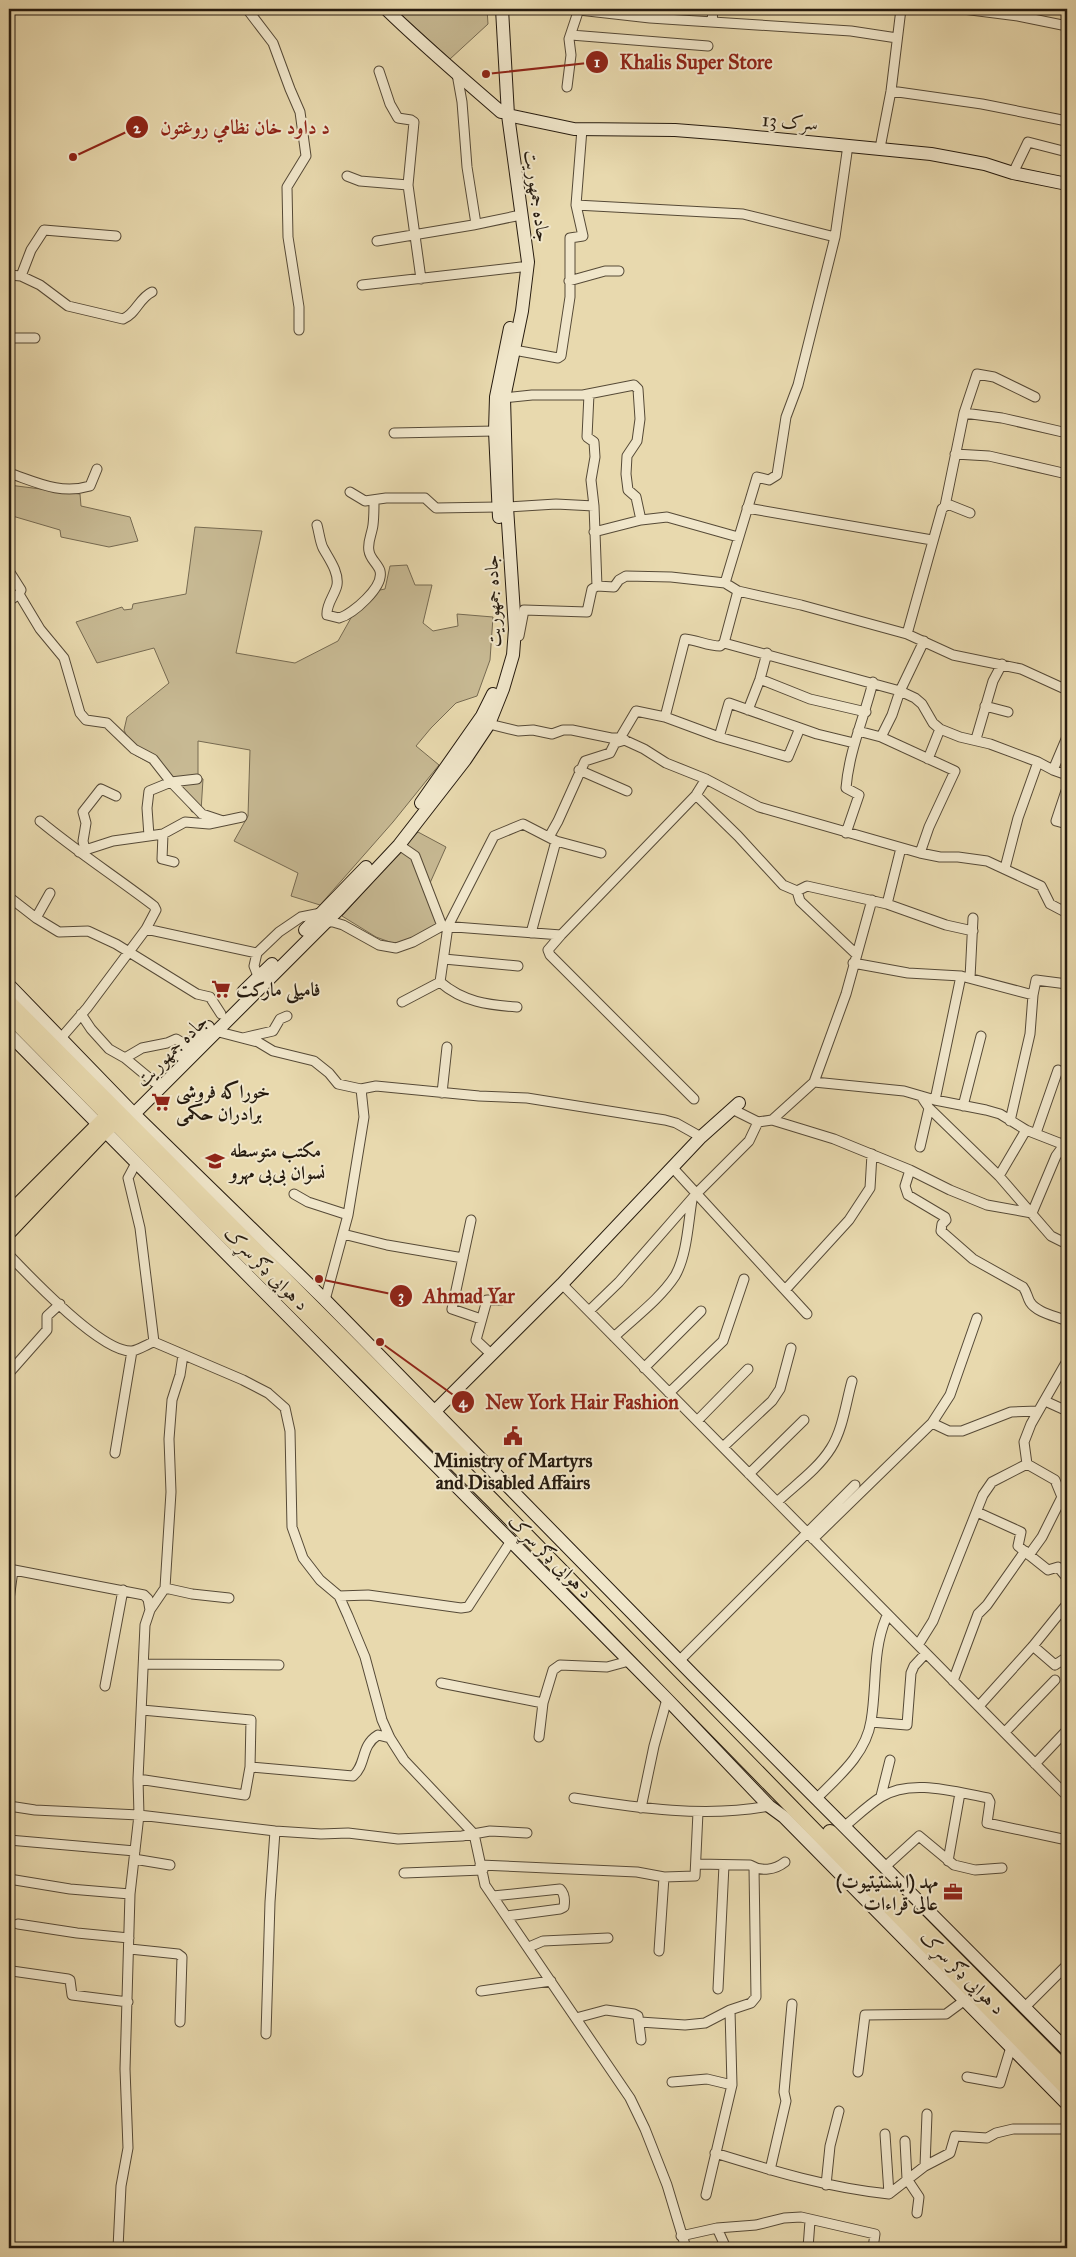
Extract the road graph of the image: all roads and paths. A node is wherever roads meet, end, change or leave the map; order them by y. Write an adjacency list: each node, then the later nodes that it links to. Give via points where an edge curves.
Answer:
1 (247, 9): 43 (street, via 273,43 300,112 306,156 287,188 288,237 299,306)
2 (386, 9): 14 (main road, via 421,44)
3 (496, 9): 18 (main road, جاده جمهوریت)
4 (502, 9): 18 (main road, جاده جمهوریت)
5 (579, 9): 9 (street); 11 (street)
6 (713, 9): 9 (street)
7 (901, 9): 12 (street)
8 (963, 9): 10 (street)
9 (712, 22): 12 (street, via 841,30)
10 (1067, 26)
11 (571, 35): 13 (street); 16 (street)
12 (897, 38): 17 (street)
13 (708, 46)
14 (456, 71): 18 (main road); 30 (street)
15 (378, 72): 27 (street, via 398,118 414,122)
16 (568, 87)
17 (891, 91): 19 (street); 22 (street)
18 (504, 114): 20 (main road, سرک 13); 29 (main road, جاده جمهوریت)
19 (1067, 120)
20 (582, 129): 21 (main road, سرک 13, via 674,130); 28 (street)
21 (848, 145): 22 (main road, سرک 13); 33 (street)
22 (880, 148): 24 (main road, سرک 13, via 985,164)
23 (1067, 152): 24 (street, via 1028,142)
24 (1013, 173): 26 (main road, سرک 13)
25 (347, 176): 27 (street, via 360,181)
26 (1067, 184)
27 (408, 185): 31 (street)
28 (576, 206): 33 (street, via 743,214); 40 (street, via 584,236 570,238)
29 (518, 214): 30 (street); 35 (main road, جاده جمهوریت); 46 (main road, جاده جمهوریت, via 528,262)
30 (476, 224): 31 (street)
31 (414, 234): 34 (street); 39 (street)
32 (116, 236): 38 (street, via 44,230 31,250)
33 (835, 237): 63 (street, via 798,385 786,417 777,475 769,480 757,477)
34 (377, 240)
35 (521, 266): 39 (street); 51 (main road, جاده جمهوریت, via 496,397)
36 (619, 271): 40 (street, via 605,271)
37 (9, 275): 38 (street)
38 (21, 276): 42 (street, via 40,285 68,306 123,319)
39 (421, 279): 41 (street)
40 (569, 281): 46 (street, via 570,297 561,356)
41 (362, 285)
42 (152, 292)
43 (299, 330)
44 (9, 338): 45 (street)
45 (35, 338)
46 (514, 350): 49 (main road, جاده جمهوریت)
47 (589, 394): 49 (street); 60 (street, via 587,437 594,442 596,450 591,480); 65 (street, via 634,385 638,389 640,419 637,441 627,456 626,474 628,490 636,497)
48 (1035, 397): 50 (street, via 994,377 977,374)
49 (504, 398): 62 (main road, جاده جمهوریت)
50 (964, 413): 53 (street, via 1002,418); 54 (street)
51 (495, 431): 52 (street); 62 (main road, جاده جمهوریت)
52 (394, 434)
53 (1067, 434)
54 (955, 454): 57 (street, via 989,456); 61 (street)
55 (97, 469): 56 (street, via 90,486 64,489 44,487)
56 (9, 473)
57 (1067, 474)
58 (350, 492): 59 (street, via 365,501)
59 (374, 501): 62 (street, via 425,498 436,508); 66 (street, via 369,552 380,570 380,581 376,590 339,618 326,615 337,586 336,575 322,547)
60 (594, 506): 62 (street); 67 (street)
61 (945, 506): 64 (street); 69 (street)
62 (503, 507): 79 (main road, جاده جمهوریت); 134 (main road, جاده جمهوریت, via 507,629 506,651 498,682 482,716 394,839)
63 (746, 508): 68 (street); 69 (street)
64 (970, 513)
65 (641, 520): 67 (street); 68 (street, via 667,517)
66 (317, 525)
67 (594, 532): 72 (street)
68 (738, 537): 71 (street)
69 (932, 540): 76 (street)
70 (9, 571): 74 (street, via 21,590)
71 (725, 584): 72 (street, via 671,577 626,576 614,587); 73 (street)
72 (597, 586): 79 (street, via 592,589 587,612 524,610 520,634)
73 (738, 591): 76 (street); 78 (street)
74 (19, 594): 75 (street); 108 (street, via 40,629 64,658 80,713 86,720 107,723 134,749 153,759)
75 (9, 601)
76 (907, 634): 77 (street)
77 (924, 641): 81 (street, via 953,655); 85 (street)
78 (724, 643): 80 (street); 90 (street, via 714,646 685,639)
79 (514, 645): 91 (main road, جاده جمهوریت, via 503,689)
80 (767, 653): 82 (street); 83 (street)
81 (1002, 664): 84 (street); 86 (street)
82 (760, 679): 87 (street); 88 (street, via 810,699)
83 (873, 682): 85 (street); 88 (street)
84 (1067, 690)
85 (900, 691): 93 (street, via 922,704); 96 (street)
86 (985, 706): 89 (street); 99 (street)
87 (748, 710): 92 (street); 95 (street, via 729,703)
88 (866, 712): 94 (street)
89 (1008, 712)
90 (665, 717): 95 (street); 98 (street, via 636,711)
91 (489, 724): 98 (street, via 518,731 552,734 572,730); 121 (main road, جاده جمهوریت)
92 (800, 728): 95 (street, via 788,757); 100 (street)
93 (940, 729): 99 (street); 101 (street)
94 (858, 731): 96 (street); 100 (street)
95 (719, 737)
96 (881, 737): 101 (street)
97 (1067, 737): 104 (street)
98 (622, 739): 103 (street, via 615,743 610,753 588,758); 107 (street, via 666,764)
99 (976, 739): 102 (street)
100 (854, 743): 117 (street, via 846,788 859,795)
101 (928, 759): 125 (street, via 955,771)
102 (1038, 762): 104 (street); 127 (street)
103 (580, 770): 110 (street); 120 (street)
104 (1053, 770): 105 (street)
105 (1067, 775)
106 (197, 779): 108 (street)
107 (706, 780): 111 (street); 117 (street, via 759,807)
108 (171, 782): 115 (street, via 202,814); 119 (street, via 150,791 147,808)
109 (1067, 788): 116 (street, via 1056,821)
110 (627, 791)
111 (696, 795): 128 (street, via 783,885); 141 (street)
112 (116, 796): 123 (street, via 101,789 83,812 86,823)
113 (242, 817): 115 (street)
114 (40, 821): 123 (street)
115 (223, 821): 118 (street, via 209,824 185,822)
116 (1067, 824)
117 (846, 833): 122 (street)
118 (163, 834): 119 (street); 126 (street, via 162,859)
119 (149, 836): 123 (street, via 112,841)
120 (553, 839): 124 (street); 137 (street, via 523,824 494,836); 140 (street)
121 (399, 845): 134 (main road, جاده جمهوریت); 137 (street, via 416,856)
122 (901, 848): 125 (street); 132 (street)
123 (82, 851): 138 (street, via 156,908)
124 (600, 853)
125 (920, 853): 127 (street, via 988,861)
126 (174, 862)
127 (1004, 868): 133 (street, via 1041,886 1050,904)
128 (797, 891): 131 (street, via 807,886); 144 (street, via 800,901)
129 (50, 893): 135 (street)
130 (9, 897): 135 (street)
131 (872, 900): 132 (street); 144 (street)
132 (887, 904): 139 (street)
133 (1067, 913)
134 (324, 917): 137 (street, via 379,945 396,948); 143 (street, via 301,917); 147 (main road, جاده جمهوریت); 160 (main road, جاده جمهوریت)
135 (36, 918): 142 (street, via 59,932 88,931)
136 (973, 918): 139 (street)
137 (445, 926): 140 (street); 145 (street)
138 (146, 929): 142 (street); 143 (street)
139 (973, 932): 148 (street)
140 (531, 933): 141 (street)
141 (561, 935): 174 (street, via 548,953)
142 (128, 952): 156 (street); 157 (street, via 197,994 210,997)
143 (257, 953): 147 (street, via 254,966)
144 (855, 958): 148 (street, via 908,973); 170 (street, via 846,994)
145 (444, 959): 146 (street); 149 (street)
146 (518, 966)
147 (258, 976): 157 (main road, جاده جمهوریت)
148 (965, 977): 152 (street); 175 (street)
149 (440, 982): 154 (street); 155 (street, via 468,1000)
150 (1067, 984): 152 (street, via 1036,980)
151 (9, 985): 163 (main road, د هوایی ډګر سړک)
152 (1033, 995): 181 (street, via 1030,1034)
153 (9, 1002): 179 (main road)
154 (402, 1002)
155 (517, 1007)
156 (81, 1014): 163 (street); 167 (street, via 110,1050)
157 (221, 1014): 165 (main road, جاده جمهوریت)
158 (9, 1015): 179 (main road)
159 (287, 1016): 164 (street, via 280,1019 273,1031)
160 (216, 1031): 164 (street); 179 (main road, جاده جمهوریت)
161 (9, 1034): 179 (main road, د هوایی ډګر سړک)
162 (981, 1036): 177 (street)
163 (61, 1038): 179 (main road, د هوایی ډګر سړک)
164 (239, 1039): 171 (street, via 258,1042 314,1062 338,1084)
165 (188, 1046): 167 (street, via 176,1039 142,1048); 169 (main road, جاده جمهوریت)
166 (447, 1047): 172 (street)
167 (125, 1058): 169 (street)
168 (1058, 1070): 184 (street)
169 (154, 1082): 179 (main road, جاده جمهوریت)
170 (814, 1082): 173 (street, via 870,1086); 180 (street)
171 (361, 1089): 172 (street, via 376,1086); 197 (street, via 364,1116)
172 (442, 1093): 185 (street, via 528,1098 665,1120)
173 (921, 1096): 175 (street); 178 (street)
174 (694, 1099)
175 (935, 1100): 177 (street)
176 (735, 1106): 182 (street); 185 (main road)
177 (964, 1106): 181 (street, via 986,1110)
178 (929, 1108): 187 (street); 192 (street)
179 (115, 1117): 189 (main road, د هوایی ډګر سړک); 196 (main road); 199 (main road); 207 (main road, د هوایی ډګر سړک); 335 (main road, via 501,1496); 340 (main road)
180 (772, 1120): 182 (street); 188 (street)
181 (1010, 1121): 183 (street)
182 (758, 1122): 194 (street, via 749,1141)
183 (1026, 1130): 184 (street); 192 (street)
184 (1036, 1133): 186 (street)
185 (701, 1137): 190 (main road)
186 (1066, 1142): 195 (street, via 1056,1156)
187 (920, 1147)
188 (872, 1154): 191 (street); 206 (street, via 870,1188 849,1220)
189 (136, 1163): 217 (street, via 128,1178 140,1228); 243 (main road, د هوایی ډګر سړک)
190 (672, 1167): 194 (street); 205 (main road)
191 (910, 1170): 195 (street, via 987,1205); 215 (street, via 905,1186 908,1195 945,1217 942,1231 973,1258 1023,1288 1029,1301 1037,1308)
192 (999, 1176): 195 (street)
193 (294, 1194): 197 (street)
194 (694, 1197): 206 (street); 210 (street); 216 (street, via 674,1276 660,1294)
195 (1032, 1213): 201 (street, via 1051,1236)
196 (9, 1214)
197 (348, 1215): 200 (street)
198 (471, 1220): 203 (street)
199 (9, 1232)
200 (343, 1234): 203 (street); 207 (street)
201 (1067, 1244)
202 (9, 1255): 209 (street)
203 (463, 1258): 214 (street, via 452,1309)
204 (744, 1278): 227 (street, via 723,1341)
205 (562, 1284): 210 (street); 220 (main road)
206 (786, 1289): 212 (street)
207 (325, 1300): 229 (main road, د هوایی ډګر سړک)
208 (501, 1300): 214 (street, via 487,1300)
209 (60, 1304): 219 (street, via 105,1342); 225 (street, via 47,1316 47,1330)
210 (589, 1311): 216 (street)
211 (701, 1311): 223 (street)
212 (807, 1314)
213 (977, 1318): 234 (street, via 950,1395)
214 (481, 1319): 220 (street, via 476,1340)
215 (1067, 1321)
216 (614, 1337): 223 (street)
217 (154, 1342): 219 (street); 221 (street)
218 (791, 1348): 235 (street, via 780,1388 772,1401)
219 (132, 1351): 236 (street)
220 (491, 1354): 229 (main road)
221 (183, 1355): 247 (street, via 172,1400 169,1439 171,1492); 249 (street, via 243,1380 268,1393 285,1408 290,1431 292,1527 304,1558 320,1580)
222 (1067, 1361): 228 (street)
223 (644, 1368): 227 (street)
224 (748, 1369): 233 (street)
225 (9, 1373)
226 (852, 1381): 240 (street, via 832,1447)
227 (669, 1393): 233 (street)
228 (1045, 1401): 230 (street); 231 (street)
229 (435, 1411): 260 (main road, د هوایی ډګر سړک)
230 (1038, 1411): 234 (street, via 1011,1412 962,1431 949,1431); 237 (street, via 1024,1442)
231 (1067, 1411)
232 (804, 1420): 238 (street)
233 (697, 1421): 235 (street)
234 (932, 1423): 242 (street)
235 (723, 1447): 238 (street)
236 (115, 1452)
237 (1027, 1464): 241 (street, via 992,1482); 244 (street, via 1055,1480 1062,1497 1042,1536)
238 (749, 1474): 240 (street)
239 (855, 1485): 242 (street)
240 (777, 1502): 242 (street)
241 (977, 1512): 244 (street, via 1021,1532 1018,1546); 255 (street, via 933,1621)
242 (810, 1536): 254 (street); 260 (street)
243 (511, 1541): 249 (street, via 468,1607 368,1595); 259 (main road, د هوایی ډګر سړک)
244 (1027, 1553): 246 (street, via 1048,1570 1058,1567); 263 (street, via 978,1614)
245 (11, 1569): 248 (street); 251 (street)
246 (1067, 1578)
247 (164, 1588): 250 (street); 253 (street)
248 (123, 1590): 253 (street, via 144,1595); 266 (street)
249 (339, 1596): 275 (street, via 364,1657)
250 (230, 1598)
251 (9, 1600)
252 (1067, 1604): 256 (street)
253 (150, 1610): 261 (street, via 145,1625)
254 (890, 1616): 255 (street); 271 (street, via 886,1618 877,1648)
255 (918, 1645): 257 (street)
256 (1032, 1646): 258 (street, via 1055,1665); 269 (street)
257 (926, 1653): 263 (street); 271 (street, via 911,1673 907,1725)
258 (1067, 1657)
259 (629, 1661): 267 (main road, د هوایی ډګر سړک); 268 (street, via 608,1666 560,1665 554,1670)
260 (679, 1661): 284 (main road, د هوایی ډګر سړک)
261 (145, 1664): 262 (street); 270 (street)
262 (279, 1664)
263 (953, 1680): 269 (street)
264 (1055, 1680): 273 (street)
265 (441, 1683): 268 (street)
266 (105, 1686)
267 (667, 1700): 286 (main road, د هوایی ډګر سړک); 287 (street)
268 (543, 1703): 274 (street)
269 (979, 1706): 273 (street)
270 (142, 1710): 278 (street, via 252,1720); 279 (street)
271 (871, 1722): 284 (street, via 847,1768)
272 (1067, 1730): 277 (street)
273 (1005, 1732): 277 (street)
274 (539, 1737)
275 (390, 1738): 278 (street, via 378,1735 369,1741 360,1767 352,1776); 293 (street, via 404,1760)
276 (890, 1760): 282 (street)
277 (1035, 1764): 281 (street)
278 (250, 1767): 279 (street, via 246,1795)
279 (138, 1779): 289 (street)
280 (960, 1792): 282 (street, via 917,1787 902,1788); 295 (street, via 989,1799 987,1823); 297 (street)
281 (1066, 1792)
282 (881, 1796): 290 (street)
283 (574, 1798): 287 (street)
284 (816, 1799): 290 (main road, د هوایی ډګر سړک)
285 (9, 1806): 289 (street)
286 (770, 1806): 288 (street); 323 (main road, د هوایی ډګر سړک)
287 (641, 1808): 288 (street)
288 (698, 1812): 299 (street)
289 (139, 1815): 291 (street); 296 (street)
290 (844, 1826): 302 (main road, د هوایی ډګر سړک)
291 (275, 1831): 293 (street, via 348,1833 398,1839); 331 (street)
292 (527, 1833): 293 (street, via 490,1831)
293 (474, 1834): 303 (street)
294 (9, 1840): 296 (street)
295 (1067, 1840)
296 (134, 1855): 301 (street); 309 (street)
297 (948, 1861): 302 (street, via 920,1836); 305 (street, via 954,1866 975,1870)
298 (785, 1862): 304 (street, via 776,1869)
299 (696, 1864): 300 (street); 307 (street, via 695,1876)
300 (724, 1864): 304 (street); 321 (street)
301 (170, 1865)
302 (886, 1866): 326 (main road, د هوایی ډګر سړک)
303 (482, 1867): 306 (street); 307 (street, via 628,1871); 310 (street, via 485,1885)
304 (754, 1868): 327 (street, via 756,1997 751,2003)
305 (1002, 1868)
306 (404, 1873)
307 (664, 1877): 317 (street)
308 (9, 1879): 309 (street)
309 (130, 1894): 313 (street)
310 (493, 1896): 311 (street); 311 (street, via 560,1889 563,1892 564,1907 560,1909)
311 (507, 1916): 315 (street)
312 (18, 1924): 313 (street)
313 (129, 1938): 316 (street)
314 (608, 1938): 315 (street, via 543,1941)
315 (528, 1947): 320 (street)
316 (130, 1950): 324 (street); 329 (street, via 182,1957)
317 (658, 1951)
318 (1067, 1965): 326 (street)
319 (12, 1970): 324 (street, via 68,1979 72,1995)
320 (552, 1981): 322 (street); 328 (street)
321 (718, 1989)
322 (481, 1991)
323 (965, 2000): 333 (main road, د هوایی ډګر سړک); 336 (street, via 946,2014 865,2015)
324 (128, 2002): 358 (street, via 125,2069 128,2148 121,2186)
325 (792, 2004): 349 (street, via 784,2092 786,2101)
326 (1024, 2008): 334 (main road, د هوایی ډګر سړک)
327 (730, 2010): 330 (street, via 705,2023); 339 (street)
328 (576, 2018): 330 (street, via 606,2010 634,2014); 357 (street, via 630,2098 645,2129 667,2185)
329 (180, 2022)
330 (640, 2022): 332 (street)
331 (266, 2034)
332 (641, 2040)
333 (1011, 2047): 337 (street, via 1000,2083); 341 (main road, د هوایی ډګر سړک)
334 (1067, 2050)
335 (1067, 2071)
336 (858, 2072)
337 (966, 2077)
338 (672, 2082): 339 (street, via 707,2079)
339 (732, 2085): 347 (street)
340 (1067, 2089)
341 (1067, 2104)
342 (839, 2111): 351 (street, via 830,2146)
343 (927, 2114): 348 (street)
344 (1067, 2129): 348 (street, via 1013,2129 987,2138 955,2136 950,2153)
345 (885, 2134): 352 (street)
346 (905, 2140): 350 (street)
347 (715, 2153): 349 (street); 353 (street)
348 (925, 2166): 350 (street)
349 (770, 2170): 351 (street)
350 (907, 2179): 352 (street); 354 (street, via 919,2197)
351 (826, 2185): 352 (street)
352 (889, 2194)
353 (706, 2195)
354 (917, 2213)
355 (810, 2221): 356 (street, via 801,2217 784,2218 756,2225); 361 (street); 362 (street, via 875,2234)
356 (717, 2228): 357 (street); 360 (street)
357 (681, 2236): 359 (street)
358 (118, 2248)
359 (686, 2248)
360 (726, 2248)
361 (808, 2248)
362 (873, 2248)

